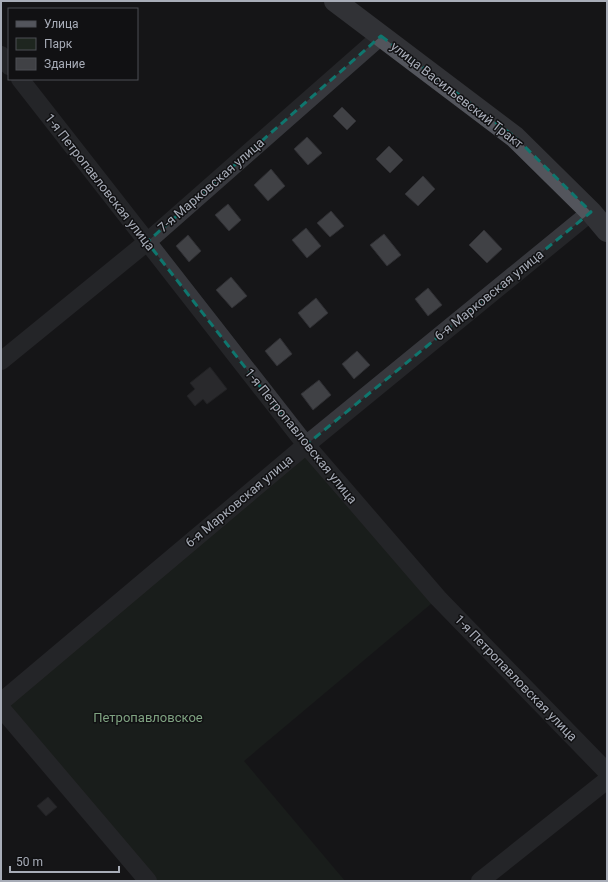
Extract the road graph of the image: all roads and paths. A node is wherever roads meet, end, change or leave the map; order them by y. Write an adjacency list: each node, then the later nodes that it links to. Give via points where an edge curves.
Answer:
1 (335, 1): 2 (main road, улица Васильевский Тракт)
2 (381, 36): 6 (main road, улица Васильевский Тракт, via 515,137); 8 (street, 7-я Марковская улица)
3 (1, 55): 4 (street)
4 (8, 65)
5 (21, 80): 8 (street, 1-я Петропавловская улица)
6 (592, 212): 7 (main road, улица Васильевский Тракт); 10 (street, 6-я Марковская улица)
7 (607, 231)
8 (147, 242): 9 (street, 7-я Марковская улица); 10 (street, 1-я Петропавловская улица)
9 (1, 361)
10 (306, 445): 11 (street, 6-я Марковская улица); 13 (street, 1-я Петропавловская улица, via 438,598)
11 (1, 702)
12 (1, 708): 15 (street)
13 (607, 772)
14 (607, 780): 16 (street)
15 (148, 881)
16 (480, 881)

